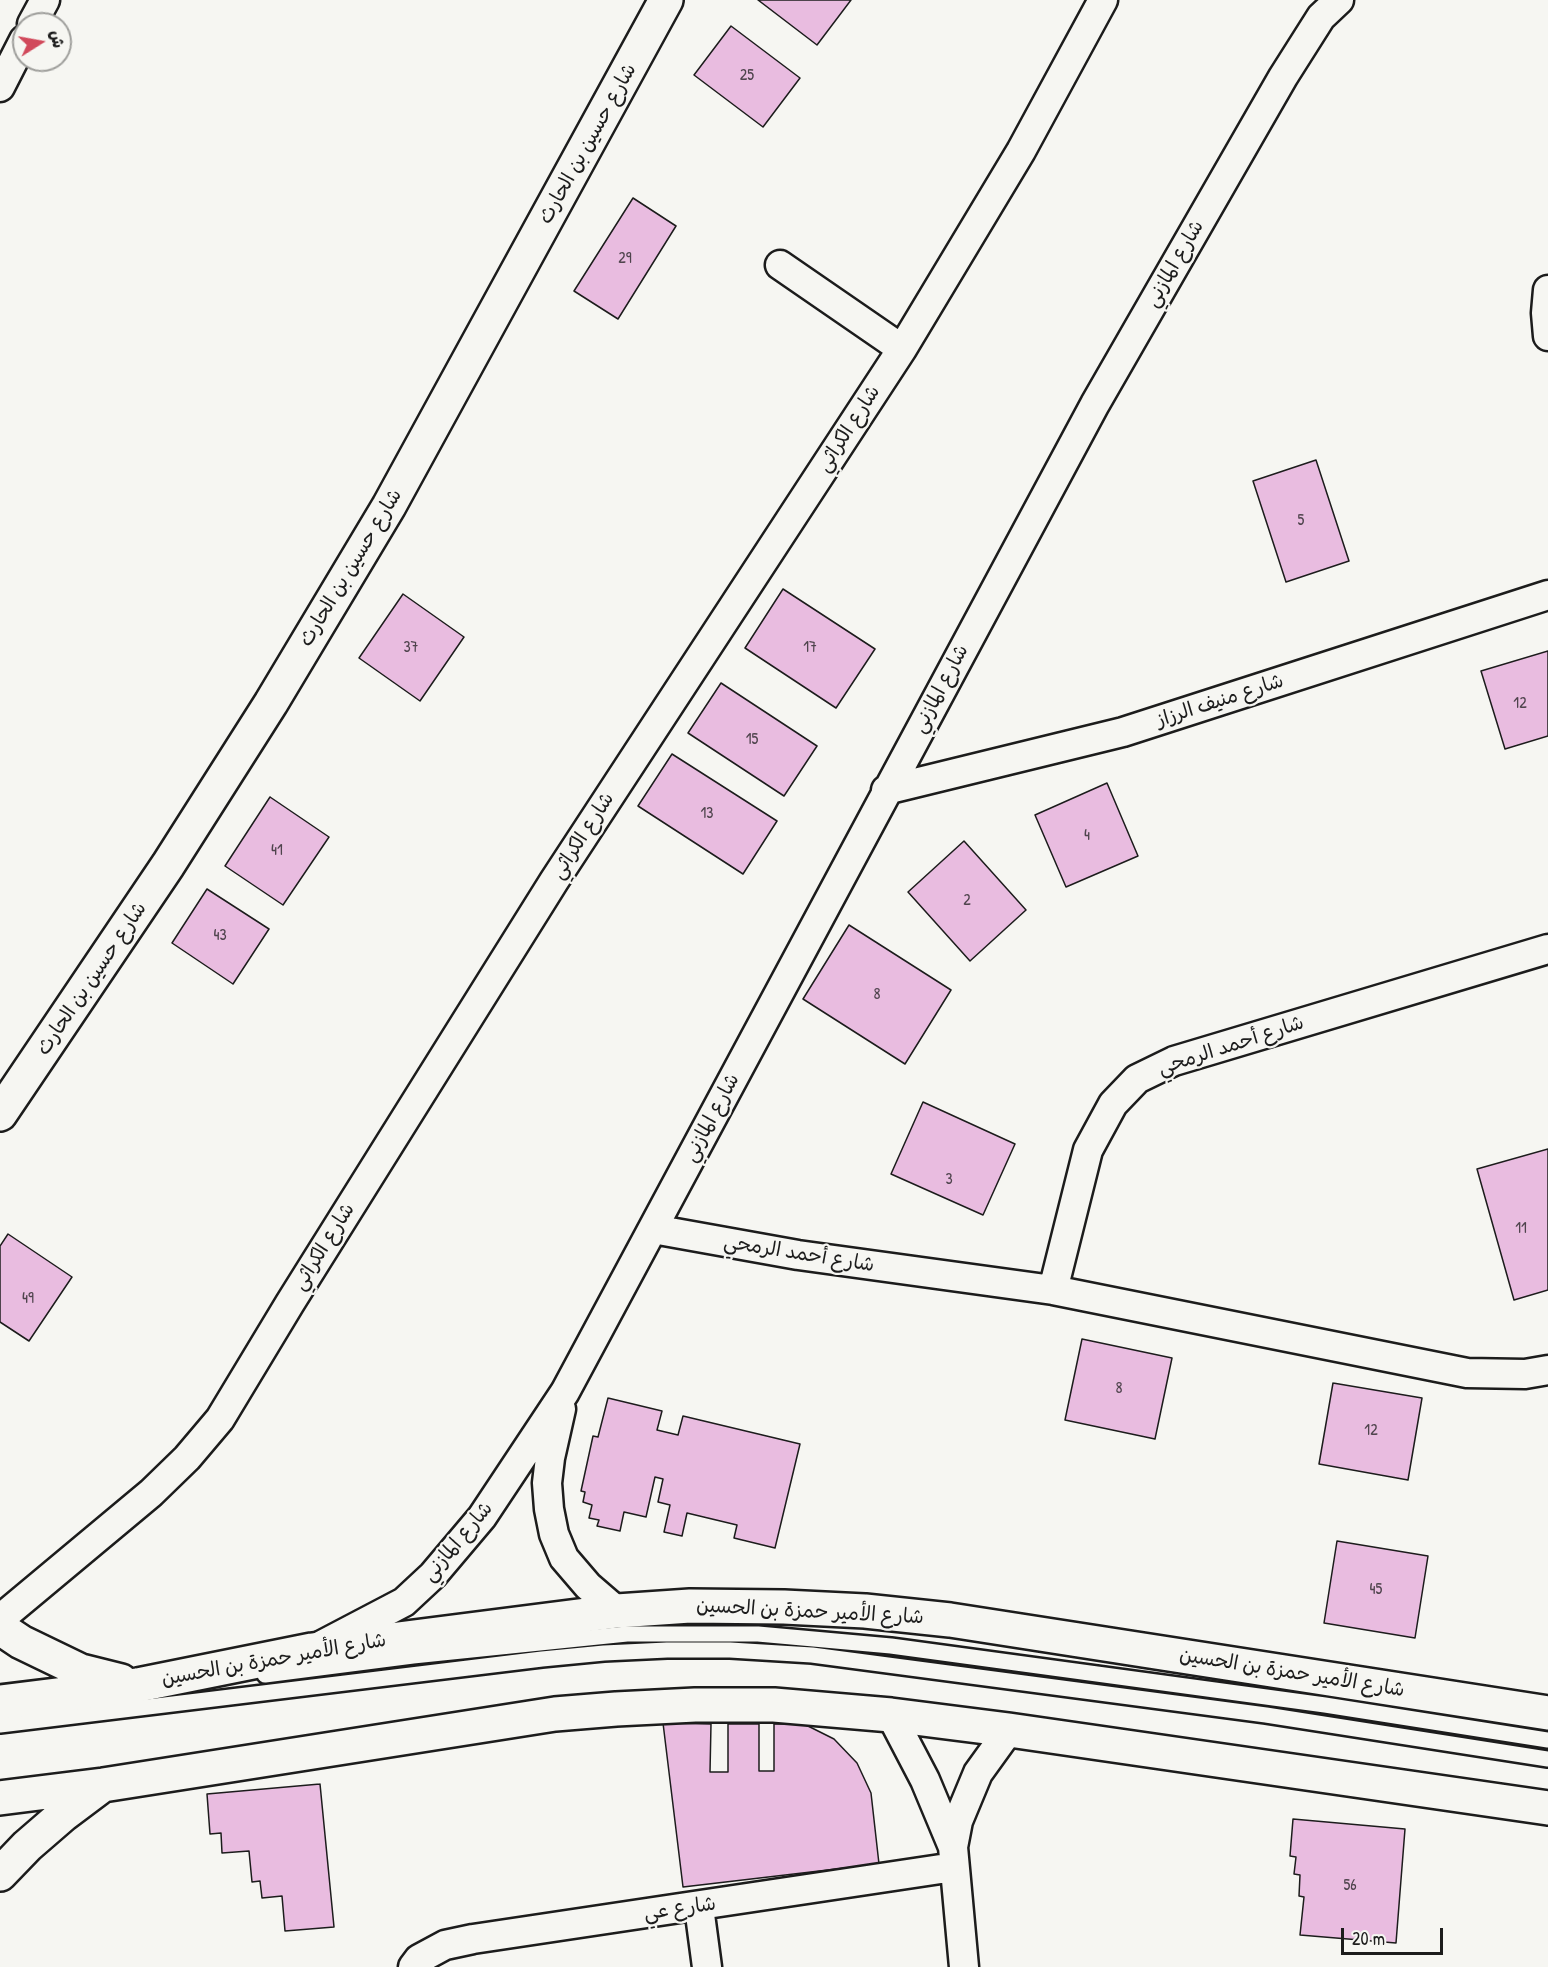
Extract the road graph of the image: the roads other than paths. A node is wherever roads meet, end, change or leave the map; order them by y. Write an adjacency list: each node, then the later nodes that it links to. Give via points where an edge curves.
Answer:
1 (666, 0): 13 (main road, شارع حسين بن الحارث, via 394,495 282,684 168,866)
2 (1103, 0): 9 (street, شارع الكراثي, via 1021,151)
3 (1339, 0): 11 (street, شارع المازني, via 1321,17 1283,77 1095,404)
4 (12, 64): 5 (street)
5 (0, 87)
6 (780, 265): 9 (street)
7 (1548, 290): 8 (street)
8 (1548, 336)
9 (902, 348): 19 (street, شارع الكراثي, via 554,881 220,1419 151,1493)
10 (1548, 595): 11 (street, شارع منيف الرزاز, via 1123,732)
11 (886, 790): 14 (street, شارع المازني)
12 (1548, 949): 15 (street, شارع أحمد الرمحي, via 1174,1060 1137,1079 1113,1104 1088,1150)
13 (0, 1114)
14 (652, 1229): 15 (street, شارع أحمد الرمحي, via 798,1255); 17 (street, شارع المازني)
15 (1053, 1290): 16 (street, شارع أحمد الرمحي, via 1467,1373 1525,1374)
16 (1548, 1370)
17 (565, 1392): 18 (street, شارع المازني, via 547,1483 554,1534 564,1558); 21 (street, شارع المازني, via 482,1517 433,1575 404,1602)
18 (617, 1611): 21 (main road, شارع الأمير حمزة بن الحسين); 25 (main road, شارع الأمير حمزة بن الحسين, via 690,1606 784,1607 950,1620)
19 (0, 1619)
20 (0, 1628): 22 (main road, via 81,1671)
21 (312, 1650): 22 (main road, شارع الأمير حمزة بن الحسين)
22 (138, 1685): 23 (main road, شارع الأمير حمزة بن الحسين)
23 (0, 1702)
24 (0, 1708): 29 (lane, via 437,1653 627,1634 704,1633 891,1646)
25 (1548, 1713)
26 (891, 1715): 28 (main road); 31 (main road, via 774,1706 596,1710 494,1722); 34 (street, via 925,1780)
27 (0, 1725): 30 (lane, via 542,1659 615,1652 730,1650 812,1655 1173,1702)
28 (1009, 1730): 33 (main road); 34 (street, via 978,1773 958,1821)
29 (1548, 1740)
30 (1548, 1759)
31 (103, 1785): 32 (main road); 35 (main road, via 64,1814)
32 (0, 1798)
33 (1548, 1808)
34 (953, 1857): 36 (street, شارع عي); 39 (street)
35 (0, 1874)
36 (699, 1907): 37 (street, شارع عي, via 464,1941 445,1945 419,1959); 38 (street)
37 (413, 1967)
38 (707, 1967)
39 (964, 1967)

